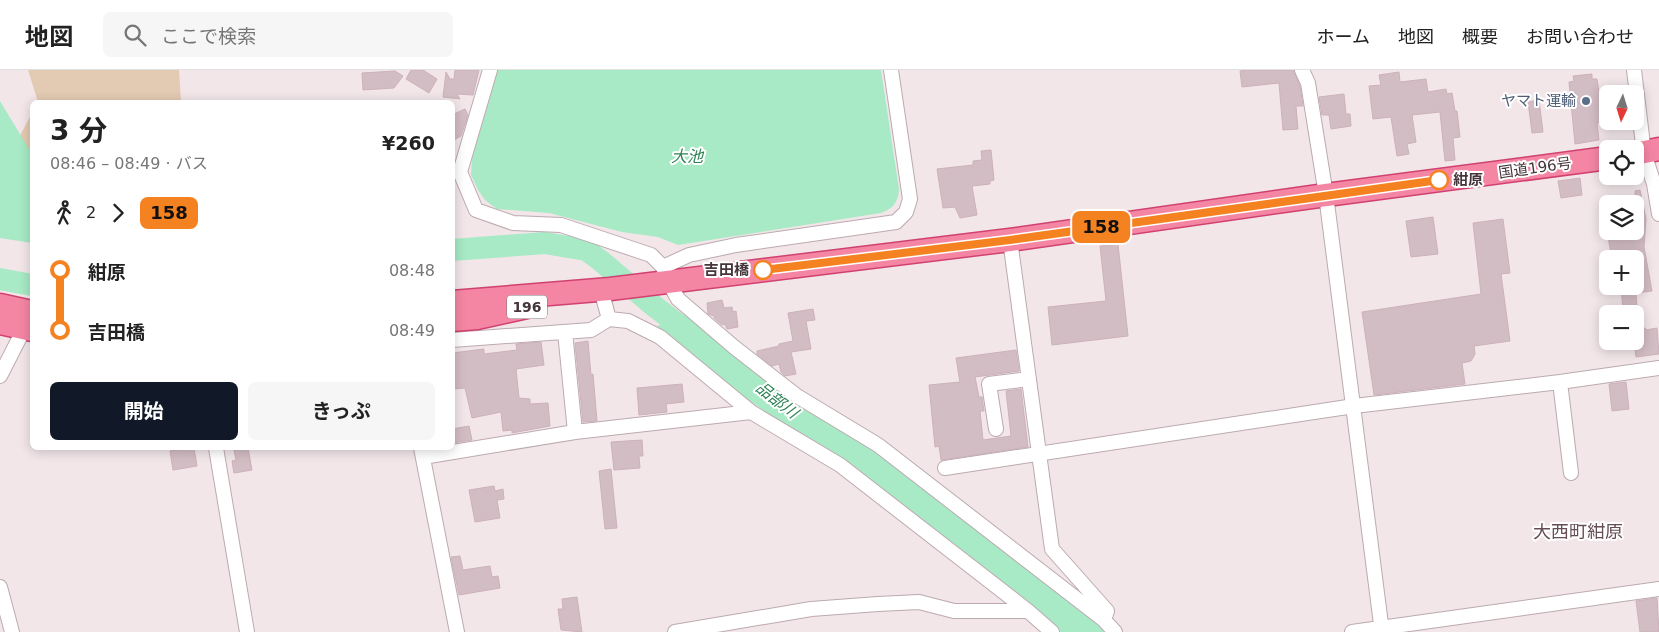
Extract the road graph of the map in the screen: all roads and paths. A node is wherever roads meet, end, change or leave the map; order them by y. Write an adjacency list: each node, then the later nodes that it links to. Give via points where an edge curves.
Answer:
1 (490, 70): 10 (street, via 460,172 476,210 513,223 561,225 651,255)
2 (891, 70): 10 (street, via 910,198 906,212 896,222 736,245 689,256)
3 (1302, 70): 7 (street, via 1308,83)
4 (1634, 70): 5 (street)
5 (1646, 152): 8 (street)
6 (1599, 159): 7 (highway, 国道196号 / 196)
7 (1326, 195): 9 (highway, 国道196号 / 196); 24 (street)
8 (1659, 214)
9 (1010, 240): 10 (highway, 国道196号 / 196); 22 (street)
10 (665, 274): 11 (highway, 国道196号 / 196, via 644,285); 38 (street, via 678,299 734,347 797,396 878,445)
11 (606, 290): 12 (highway, 国道196号 / 196); 14 (street); 15 (highway, 国道196号 / 196, via 477,318)
12 (455, 302)
13 (0, 305): 16 (highway)
14 (608, 319): 18 (street, via 591,330); 25 (street, via 628,321 660,337)
15 (455, 320)
16 (29, 321): 17 (highway); 21 (street)
17 (0, 323)
18 (565, 332): 19 (street); 27 (street)
19 (455, 340)
20 (1659, 368): 23 (street)
21 (0, 376)
22 (1030, 379): 26 (street, via 989,384); 32 (street)
23 (1560, 382): 24 (street); 34 (street)
24 (1354, 406): 32 (street); 39 (street)
25 (751, 412): 27 (street); 37 (street, via 840,465)
26 (996, 429)
27 (575, 432): 28 (street)
28 (455, 448)
29 (216, 450): 41 (street)
30 (437, 450): 31 (street)
31 (422, 452): 42 (street)
32 (1040, 452): 33 (street); 38 (street, via 1052,549 1107,611)
33 (945, 468)
34 (1571, 473)
35 (0, 588): 40 (street)
36 (1659, 589): 39 (street)
37 (1028, 611): 43 (street, via 954,611 919,602 878,604 811,609); 44 (street)
38 (1104, 620): 45 (street)
39 (1382, 630): 46 (street)
40 (12, 632)
41 (248, 632)
42 (457, 632)
43 (675, 632)
44 (1052, 632)
45 (1115, 632)
46 (1352, 632)

